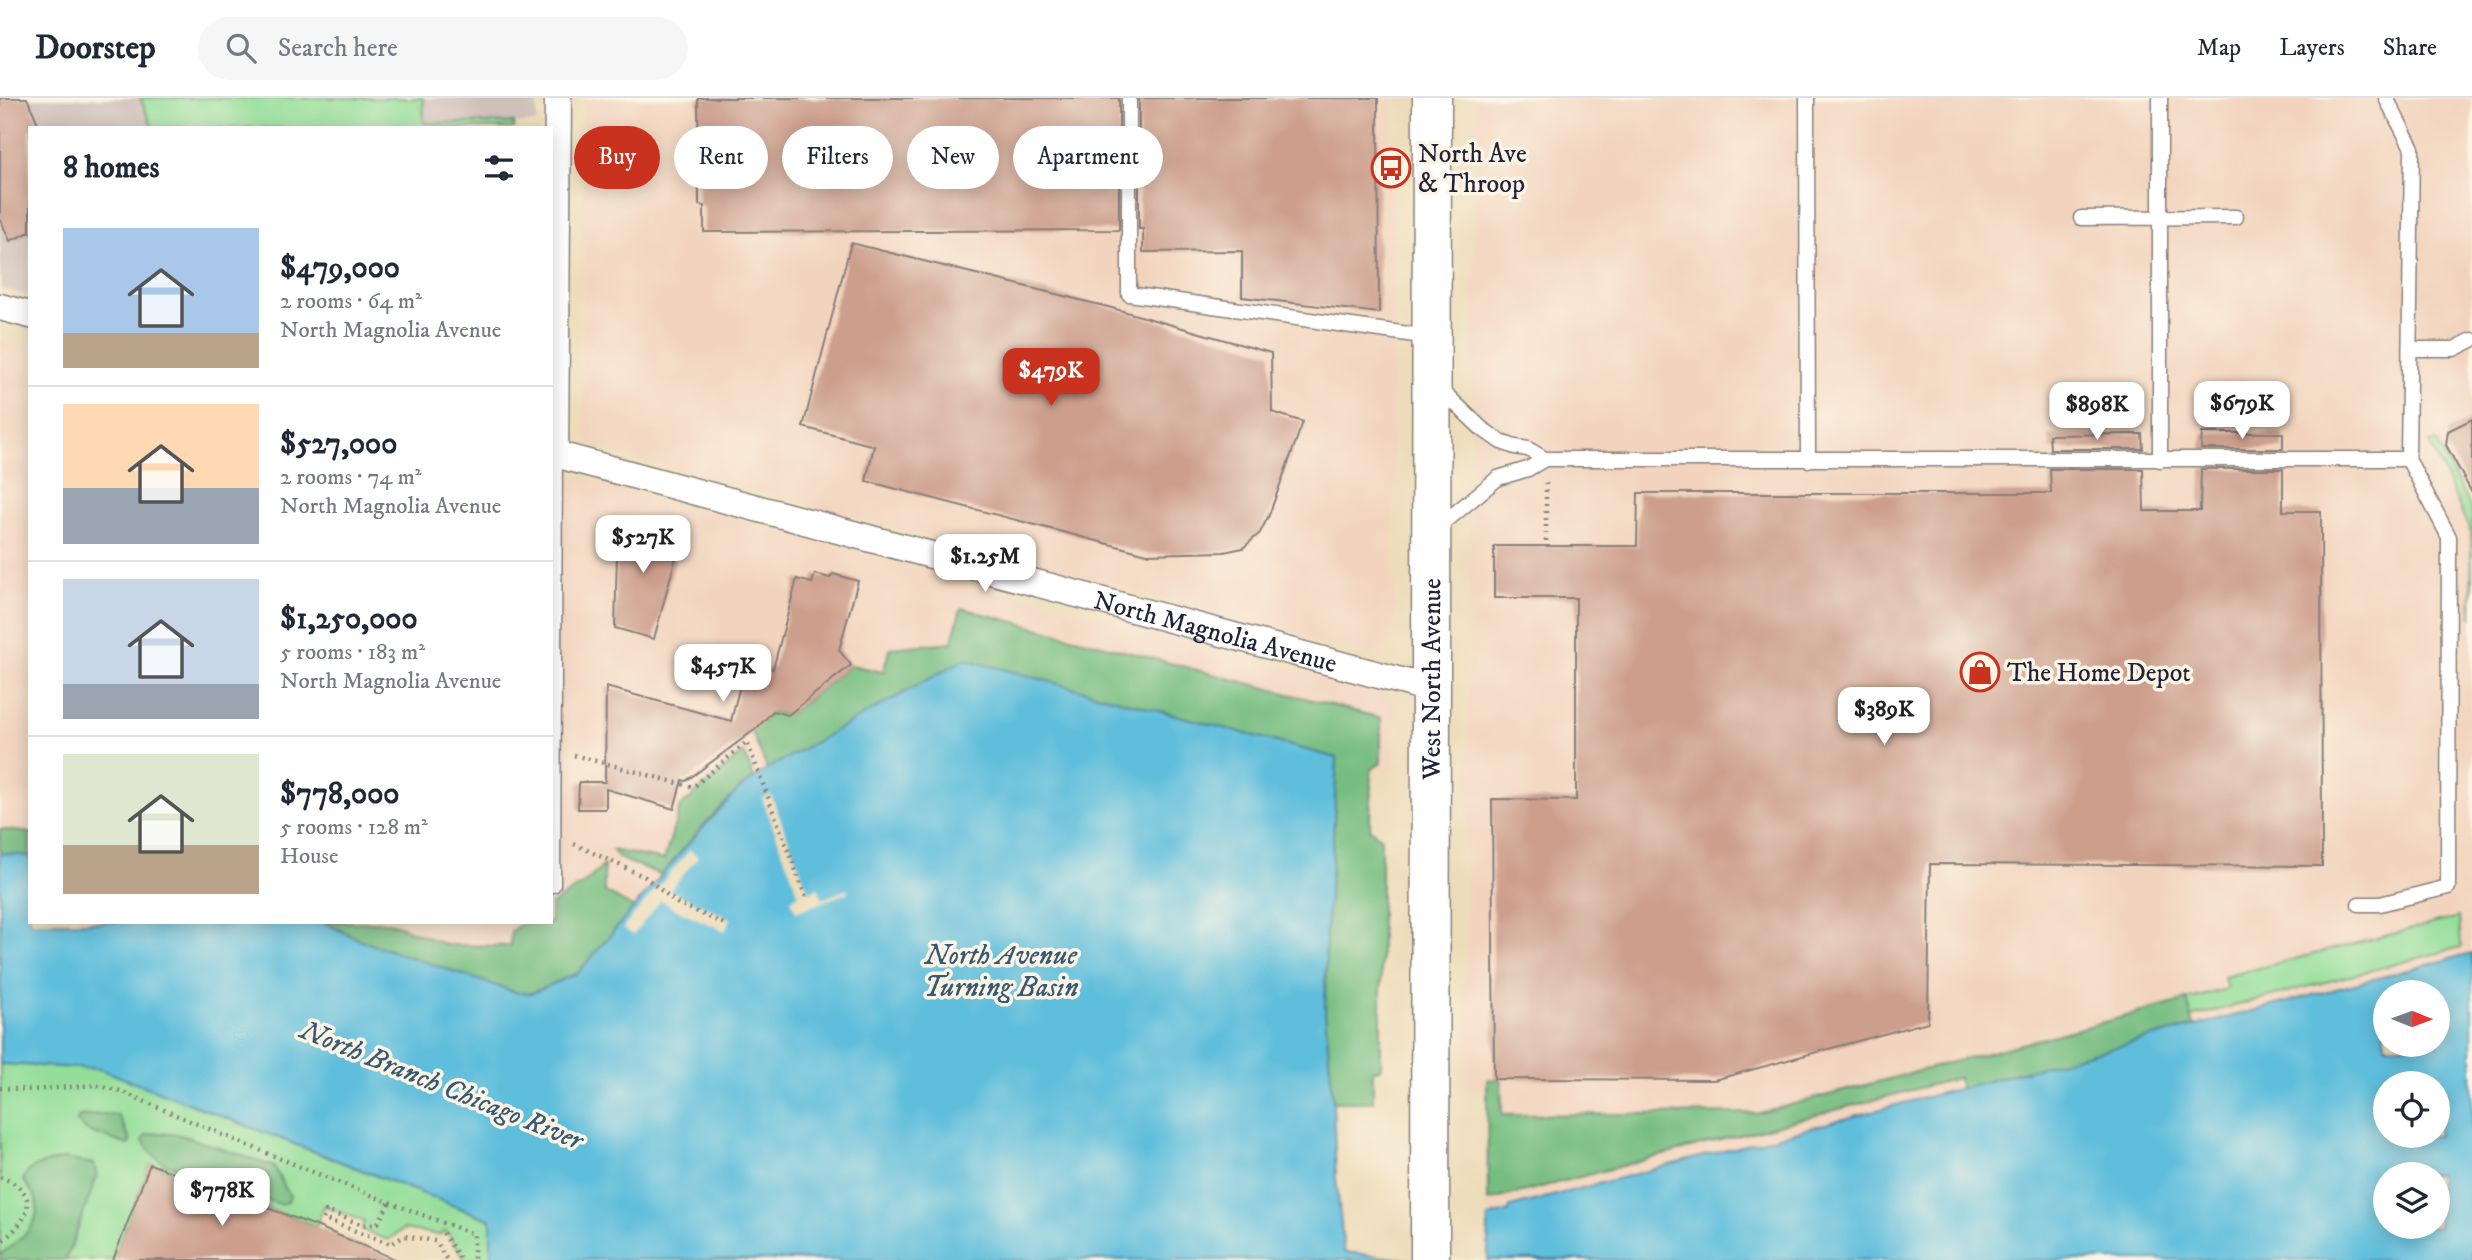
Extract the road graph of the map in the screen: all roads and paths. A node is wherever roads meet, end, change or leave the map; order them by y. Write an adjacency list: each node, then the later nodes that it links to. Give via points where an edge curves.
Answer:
1 (558, 98): 16 (street)
2 (1129, 98): 12 (lane, via 1129,294)
3 (1432, 98): 12 (main road, West North Avenue)
4 (1807, 98): 18 (lane)
5 (2160, 98): 7 (lane)
6 (2386, 98): 14 (lane, via 2412,148)
7 (2160, 217): 8 (lane); 9 (lane); 19 (lane)
8 (2236, 217)
9 (2081, 218)
10 (0, 307): 11 (street)
11 (28, 314)
12 (1432, 337): 15 (main road, West North Avenue)
13 (2472, 340): 14 (lane, via 2454,349)
14 (2410, 349): 20 (lane)
15 (1432, 382): 17 (lane, via 1501,442); 22 (main road, West North Avenue)
16 (553, 454): 24 (street, North Magnolia Avenue); 25 (lane)
17 (1545, 459): 18 (lane); 22 (lane, via 1498,478)
18 (1808, 460): 19 (lane)
19 (2160, 460): 20 (lane)
20 (2408, 460): 29 (lane, via 2449,537 2448,887 2380,904)
21 (1546, 475): 23 (path)
22 (1432, 533): 24 (main road, West North Avenue)
23 (1546, 546)
24 (1431, 689): 41 (main road, West North Avenue)
25 (554, 750): 26 (lane); 28 (path, via 693,787 747,742)
26 (553, 834): 27 (lane); 30 (path, via 645,877 677,903)
27 (553, 885)
28 (807, 900)
29 (2358, 904)
30 (727, 925)
31 (0, 1088): 33 (path, via 94,1085 118,1090)
32 (0, 1177): 35 (path, via 13,1182 28,1201 22,1223)
33 (389, 1203): 37 (path, via 378,1223 363,1226 326,1211 323,1219 391,1244 405,1236 435,1241); 40 (path, via 474,1234)
34 (443, 1233): 36 (path)
35 (0, 1242)
36 (453, 1248): 37 (path); 39 (path)
37 (443, 1254): 38 (path)
38 (447, 1260)
39 (461, 1260)
40 (474, 1260)
41 (1430, 1260)

